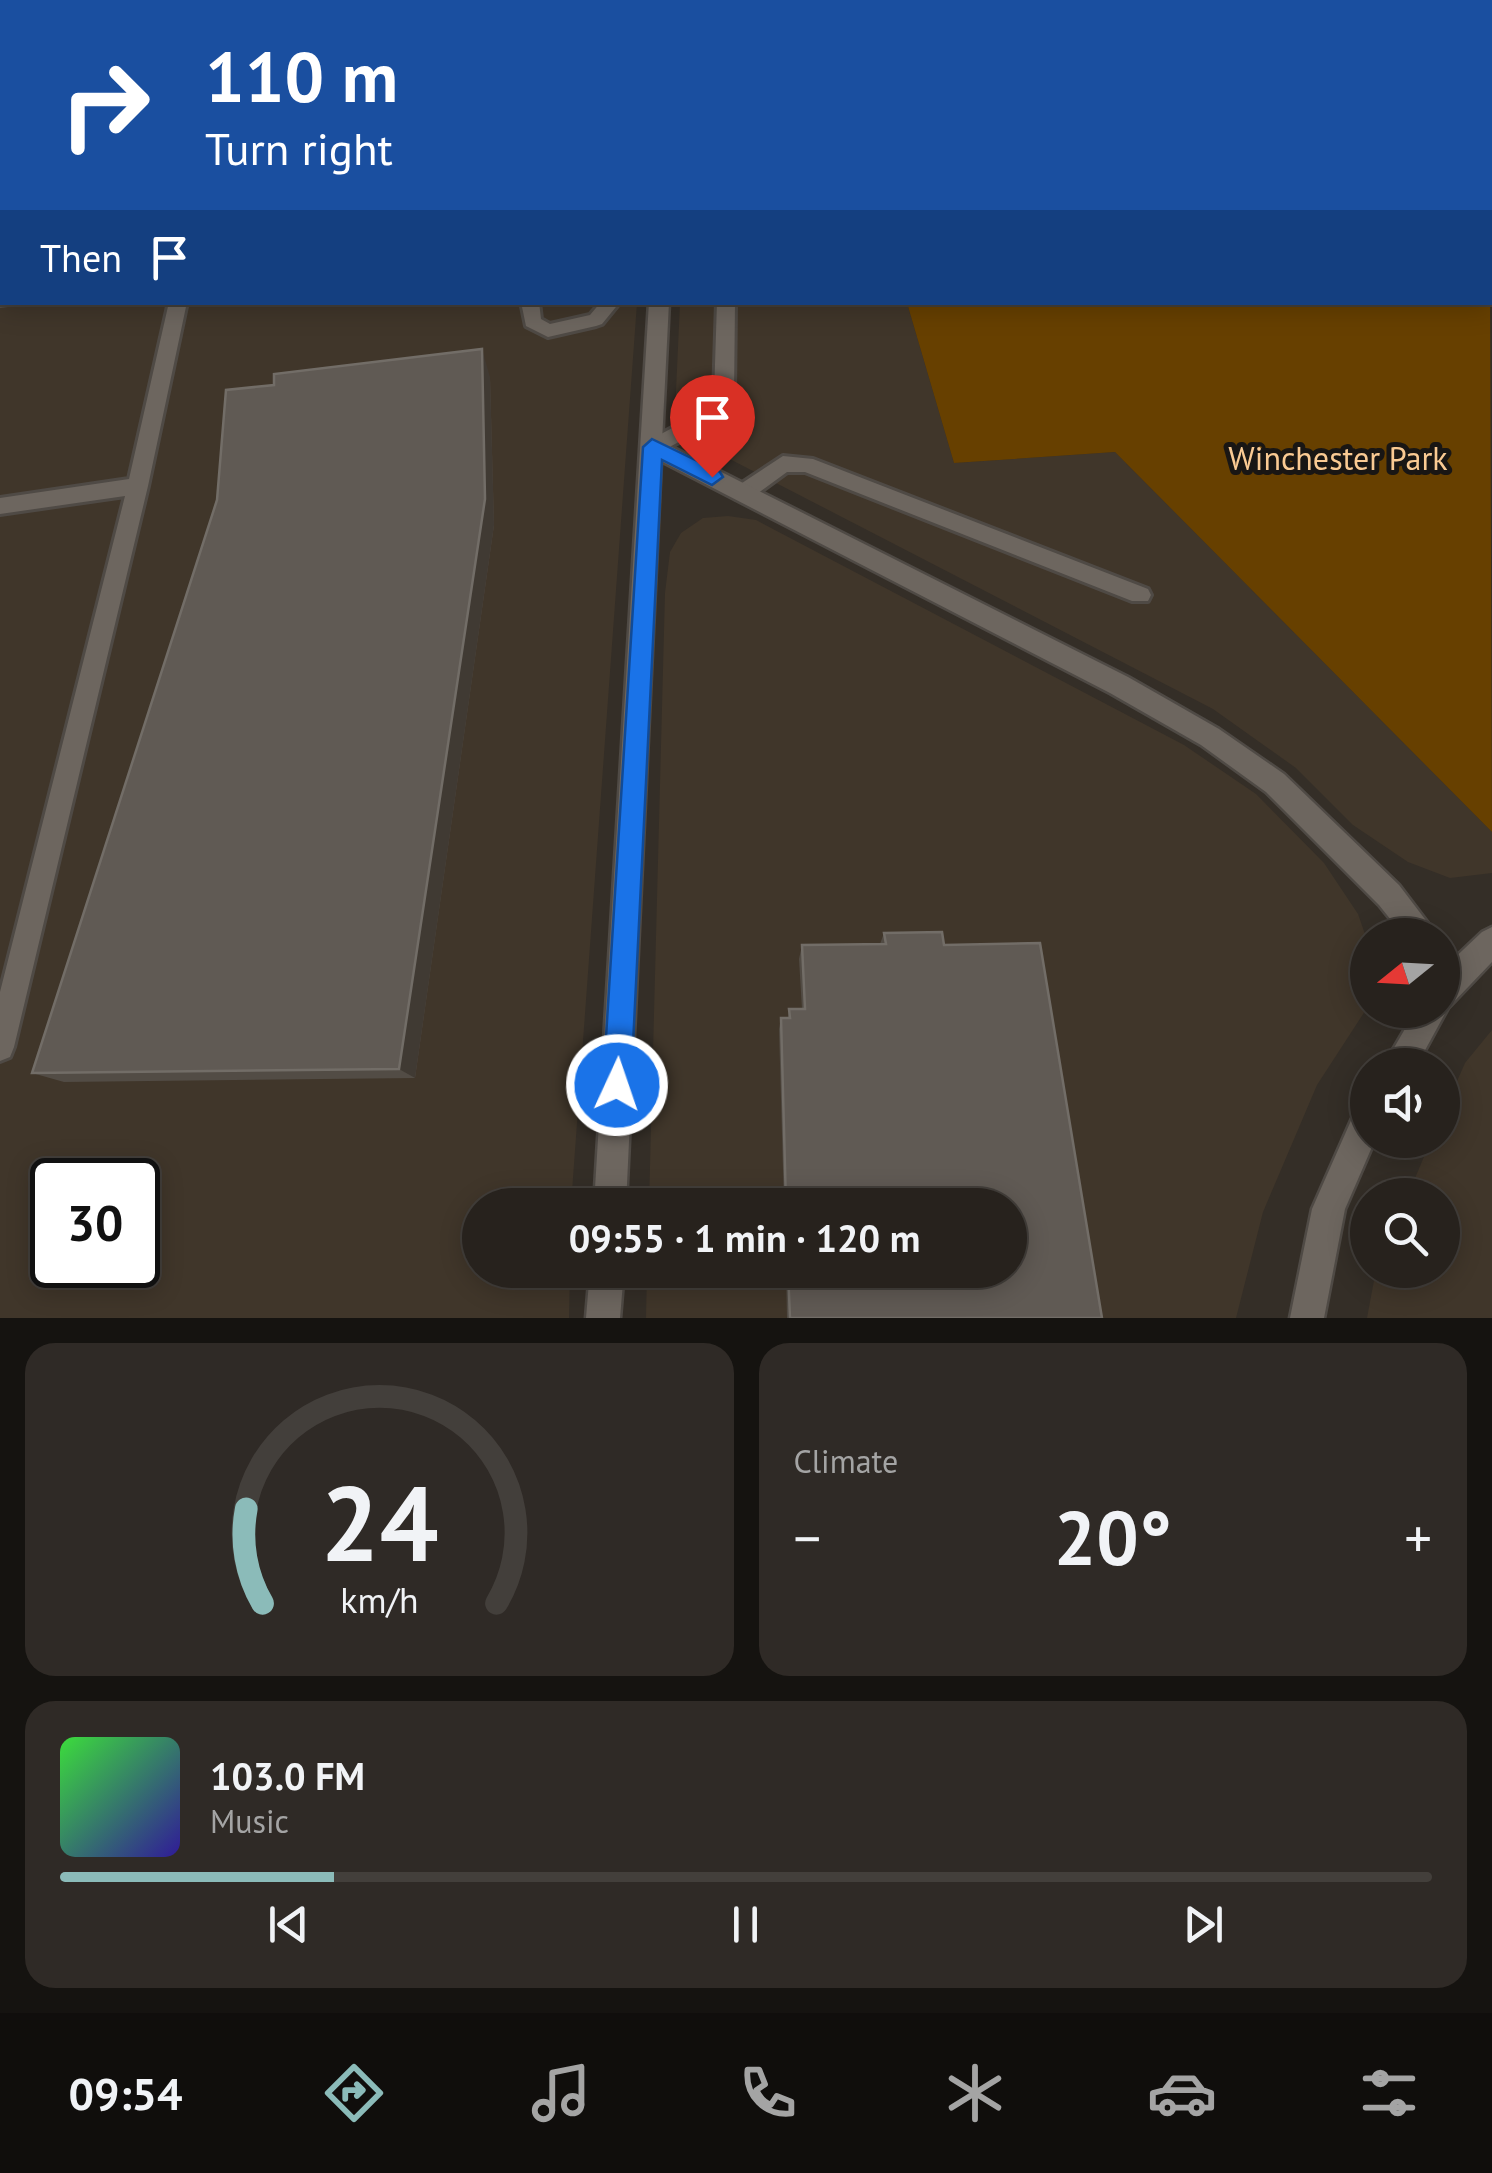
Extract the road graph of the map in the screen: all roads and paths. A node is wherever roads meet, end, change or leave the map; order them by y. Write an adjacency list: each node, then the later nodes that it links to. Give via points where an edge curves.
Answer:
1 (177, 305): 7 (lane)
2 (530, 305): 3 (lane, via 532,322 548,331 596,320)
3 (608, 305)
4 (659, 305): 6 (street)
5 (726, 305): 6 (lane, via 724,396 713,415)
6 (652, 447): 8 (street); 16 (street)
7 (138, 486): 9 (lane); 14 (lane)
8 (743, 492): 10 (lane, via 783,464 806,464); 11 (street, via 1210,737 1275,783)
9 (0, 506)
10 (1140, 595)
11 (1408, 918)
12 (1492, 942): 13 (street)
13 (1460, 967)
14 (0, 1047)
15 (1351, 1158): 19 (street, via 1329,1209)
16 (611, 1188)
17 (606, 1288): 18 (street)
18 (604, 1318)
19 (1307, 1318)

